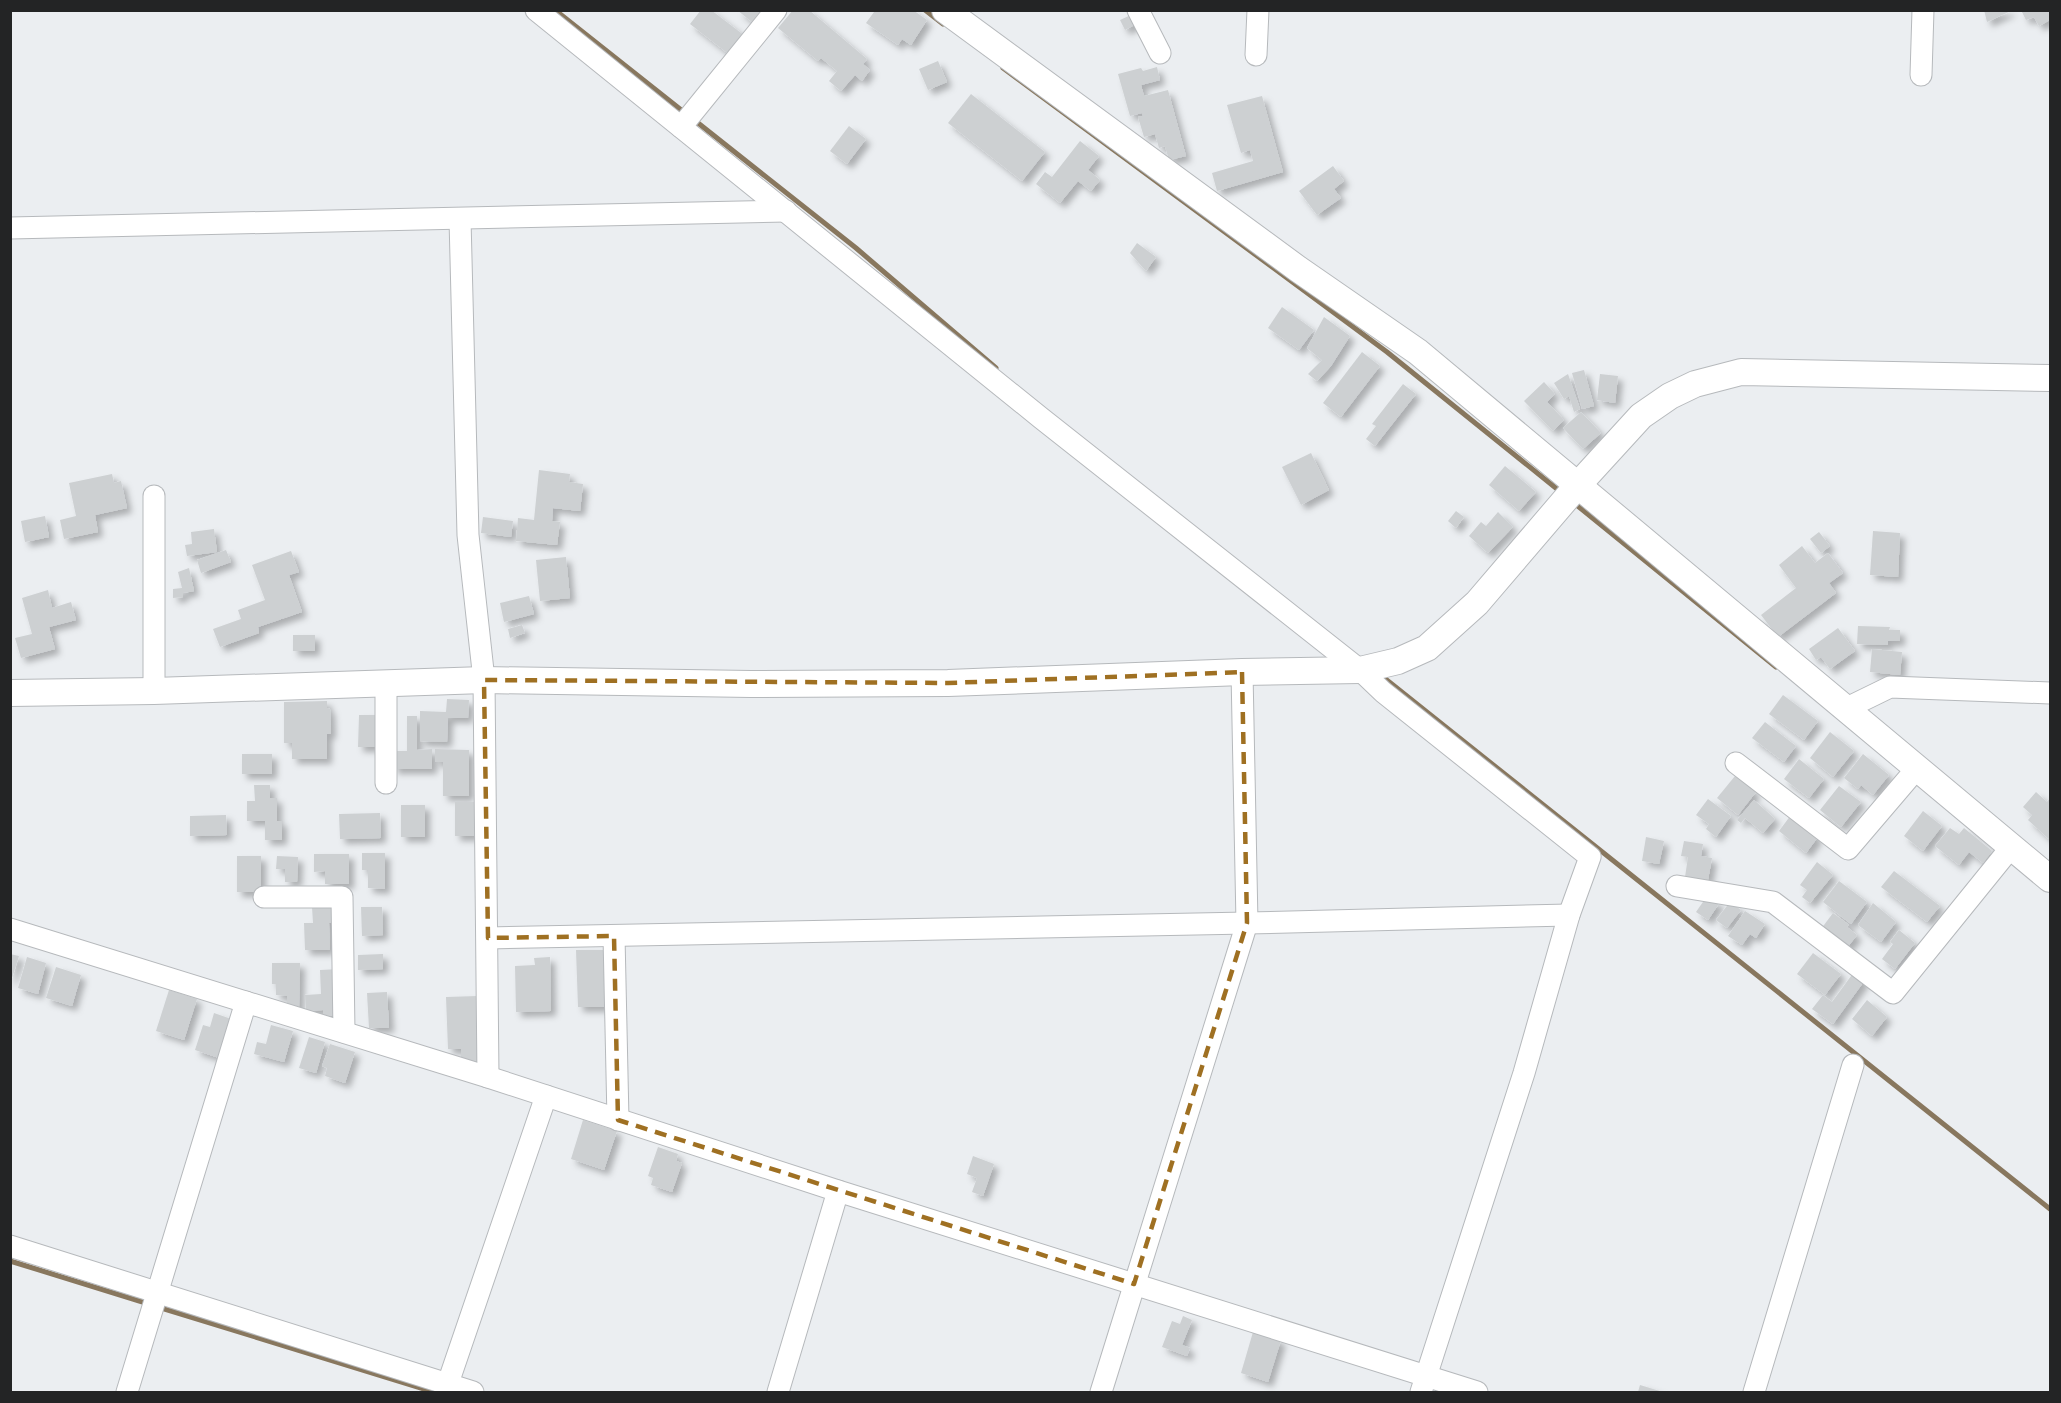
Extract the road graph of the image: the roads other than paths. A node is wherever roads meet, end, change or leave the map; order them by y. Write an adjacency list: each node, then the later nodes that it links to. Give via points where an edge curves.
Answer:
1 (536, 10): 10 (street)
2 (776, 10): 10 (street)
3 (945, 10): 15 (street, via 1269,248 1418,352)
4 (1138, 10): 7 (street)
5 (1258, 10): 8 (street)
6 (1923, 10): 9 (street)
7 (1160, 53)
8 (1256, 55)
9 (1921, 75)
10 (681, 127): 11 (street)
11 (786, 211): 12 (street); 17 (street)
12 (460, 219): 13 (street); 19 (street, via 468,535)
13 (10, 228)
14 (2050, 378): 15 (street, via 1741,372 1695,384 1641,416)
15 (1577, 486): 17 (street, via 1477,603 1427,648 1398,661); 24 (street)
16 (154, 496): 21 (street)
17 (1360, 670): 18 (street); 32 (street, via 1590,857)
18 (1242, 672): 19 (street, via 948,683); 33 (street)
19 (484, 680): 20 (street); 36 (street)
20 (386, 683): 21 (street); 27 (street)
21 (154, 691): 22 (street)
22 (10, 693)
23 (2050, 693): 24 (street, via 1890,687)
24 (1847, 708): 26 (street)
25 (1737, 763): 26 (street, via 1848,849)
26 (1918, 768): 28 (street)
27 (386, 783)
28 (2012, 846): 29 (street); 30 (street, via 1893,993 1773,902)
29 (2050, 879)
30 (1677, 886)
31 (264, 897): 38 (street, via 342,897)
32 (1569, 915): 33 (street); 47 (street, via 1524,1073)
33 (1247, 923): 35 (street); 45 (street)
34 (10, 929): 37 (street)
35 (614, 936): 36 (street); 42 (street)
36 (488, 938): 40 (street)
37 (246, 1002): 38 (street); 46 (street)
38 (344, 1032): 40 (street)
39 (1853, 1065): 54 (street)
40 (488, 1077): 41 (street)
41 (546, 1096): 42 (street); 48 (street)
42 (618, 1120): 43 (street)
43 (838, 1191): 45 (street); 51 (street)
44 (10, 1246): 46 (street)
45 (1134, 1284): 47 (street); 52 (street)
46 (157, 1292): 48 (street); 49 (street)
47 (1423, 1385): 53 (street)
48 (446, 1388): 50 (street)
49 (127, 1392)
50 (473, 1392)
51 (778, 1392)
52 (1101, 1392)
53 (1477, 1392)
54 (1754, 1392)

